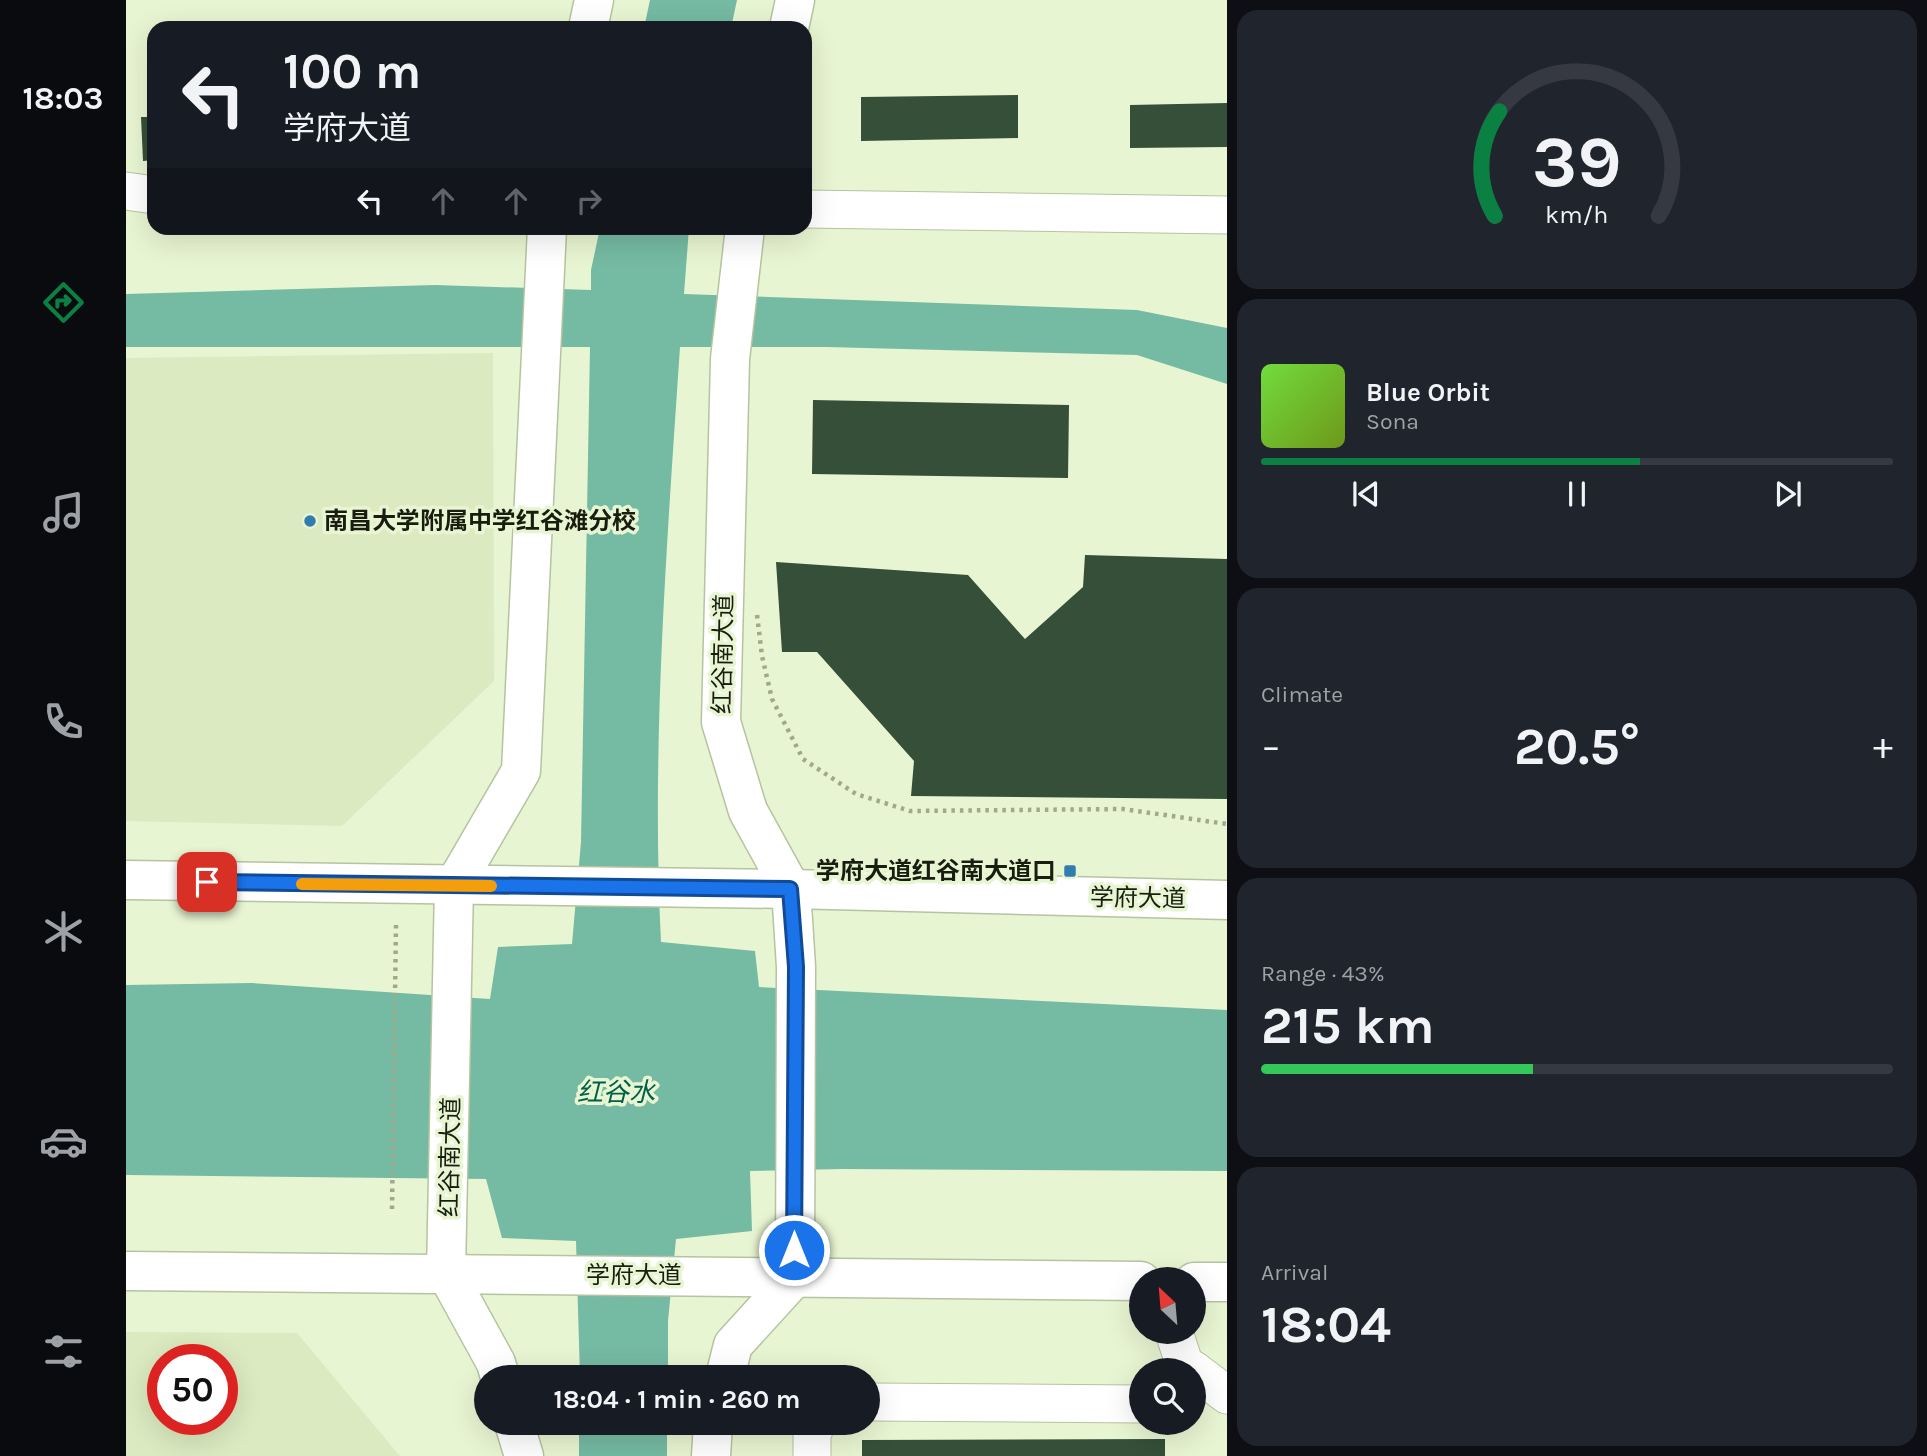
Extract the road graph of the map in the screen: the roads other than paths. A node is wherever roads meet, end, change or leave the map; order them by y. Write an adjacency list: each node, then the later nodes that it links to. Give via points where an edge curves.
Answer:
1 (594, 0): 3 (main road)
2 (795, 0): 4 (main road)
3 (590, 21)
4 (790, 21)
5 (126, 191): 6 (street)
6 (147, 194)
7 (812, 209): 8 (street)
8 (1227, 215)
9 (546, 235): 12 (main road, via 521,771)
10 (744, 235): 13 (main road, 红谷南大道, via 730,359 721,722 748,811)
11 (126, 880): 12 (main road, 学府大道)
12 (454, 886): 13 (main road, 学府大道); 16 (main road, 红谷南大道)
13 (790, 889): 14 (main road, 学府大道); 17 (main road, 红谷南大道, via 796,967)
14 (1227, 900)
15 (126, 1271): 16 (main road, 学府大道)
16 (446, 1272): 17 (main road, 学府大道); 21 (main road)
17 (795, 1277): 18 (main road, 学府大道); 22 (main road, via 733,1345)
18 (1129, 1282)
19 (1206, 1282): 20 (main road)
20 (1227, 1282)
21 (497, 1365)
22 (728, 1365)
23 (1206, 1380): 24 (street)
24 (1227, 1395)
25 (880, 1402): 26 (street)
26 (1129, 1404)
27 (1206, 1404): 28 (street)
28 (1227, 1404)
29 (518, 1435): 32 (main road)
30 (712, 1435): 33 (main road)
31 (812, 1435): 34 (street)
32 (524, 1456)
33 (711, 1456)
34 (812, 1456)

